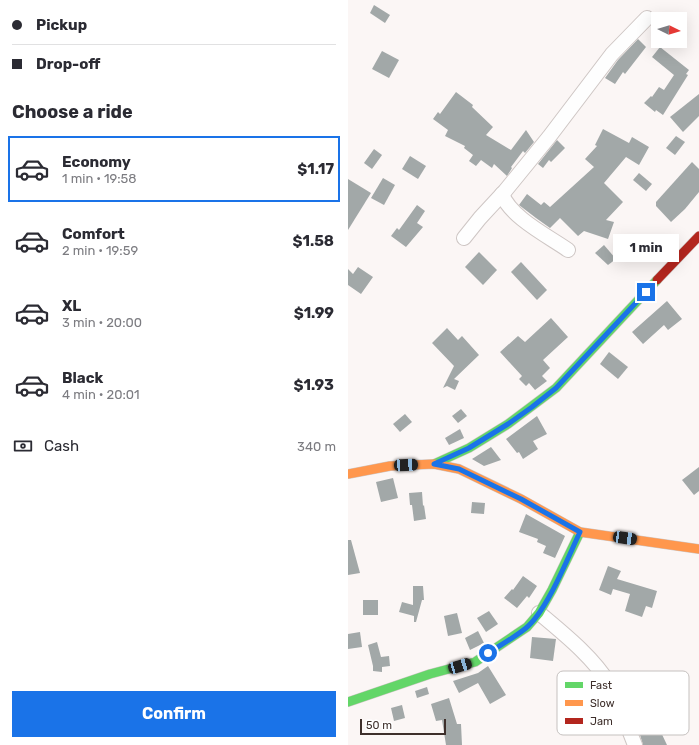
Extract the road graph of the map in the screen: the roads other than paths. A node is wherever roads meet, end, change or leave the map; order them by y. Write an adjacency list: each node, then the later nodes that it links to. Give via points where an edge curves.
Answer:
1 (646, 18): 2 (street, via 612,54)
2 (502, 194): 4 (street); 5 (street, via 511,208)
3 (699, 236): 6 (street, via 556,388 508,424 469,448)
4 (464, 238)
5 (568, 250)
6 (434, 464): 7 (street, via 390,466); 8 (street, via 459,469 521,499)
7 (348, 474)
8 (580, 532): 9 (street); 10 (street)
9 (699, 549)
10 (539, 613): 11 (street, via 567,636); 12 (street, via 527,627 475,662 430,674)
11 (598, 671)
12 (348, 702)
13 (630, 735): 14 (street)
14 (634, 745)

